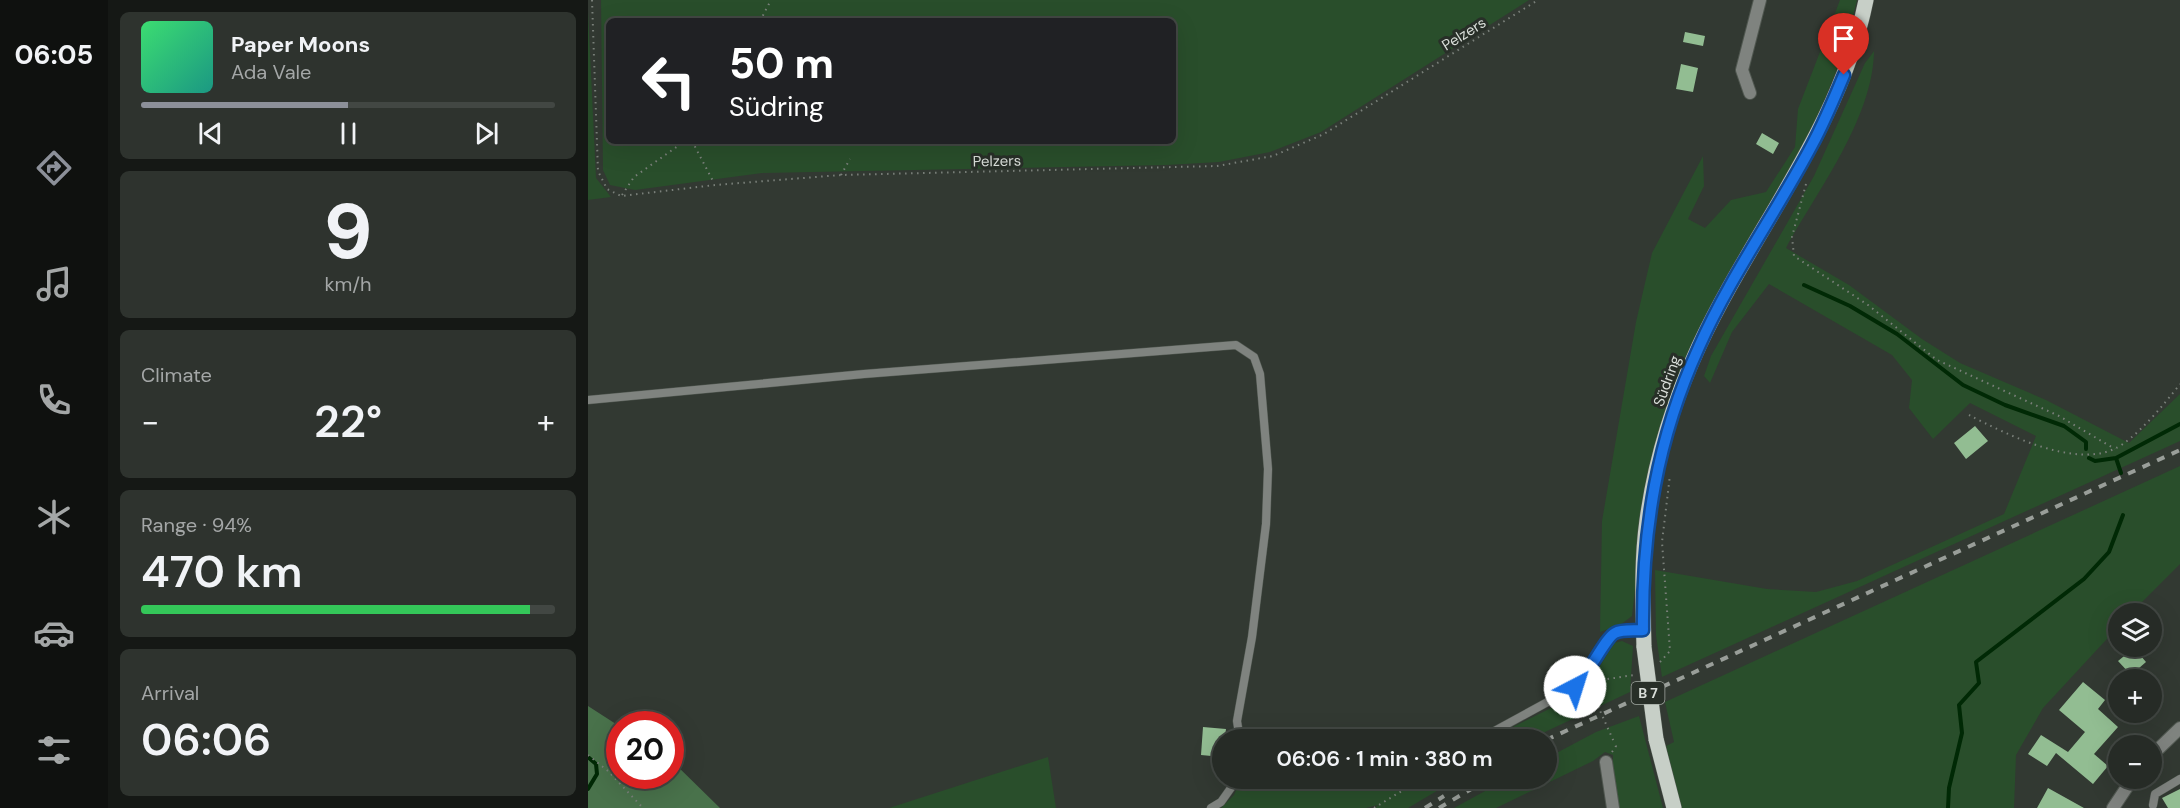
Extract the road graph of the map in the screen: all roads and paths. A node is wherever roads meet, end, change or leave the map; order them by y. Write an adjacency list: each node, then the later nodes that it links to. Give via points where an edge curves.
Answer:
1 (592, 0): 13 (path, via 598,171 607,189)
2 (771, 0): 6 (path)
3 (1538, 0): 11 (path, Pelzers, via 1324,134 1273,156 1217,166)
4 (1760, 0): 7 (street, via 1742,70)
5 (1866, 0): 20 (main road, Südring / B 7, via 1844,75 1813,144 1733,280 1677,402 1647,520)
6 (762, 18)
7 (1750, 93)
8 (681, 144): 13 (path, via 634,177)
9 (694, 144): 12 (path)
10 (850, 159): 11 (path)
11 (841, 175): 12 (path, Pelzers)
12 (715, 184): 13 (path, Pelzers)
13 (621, 196)
14 (1796, 196): 18 (path, via 1808,178 1792,237 1794,256 1868,305 1937,360 2059,416)
15 (2180, 384): 18 (path)
16 (588, 399): 23 (lane, via 1236,345 1254,357 1260,374 1268,469 1266,524)
17 (1969, 415): 18 (path, via 2017,439 2084,456)
18 (2115, 449)
19 (1671, 472): 21 (path, via 1662,542 1670,651)
20 (1643, 630): 24 (lane, via 1616,632 1607,639 1587,675 1575,687); 39 (main road, Südring / B 7, bridge, via 1656,739)
21 (1656, 665)
22 (1639, 673): 26 (path, bridge, via 1601,680 1591,691)
23 (1238, 729)
24 (1498, 729)
25 (2177, 736): 27 (street)
26 (1614, 742)
27 (2162, 748)
28 (588, 755): 35 (path)
29 (1606, 762): 38 (street)
30 (2180, 779): 34 (lane, via 2155,794)
31 (1230, 789): 36 (lane)
32 (1405, 789): 37 (path)
33 (2126, 789): 40 (street)
34 (2153, 805)
35 (643, 808)
36 (1211, 808)
37 (1374, 808)
38 (1613, 808)
39 (1674, 808)
40 (2113, 808)

